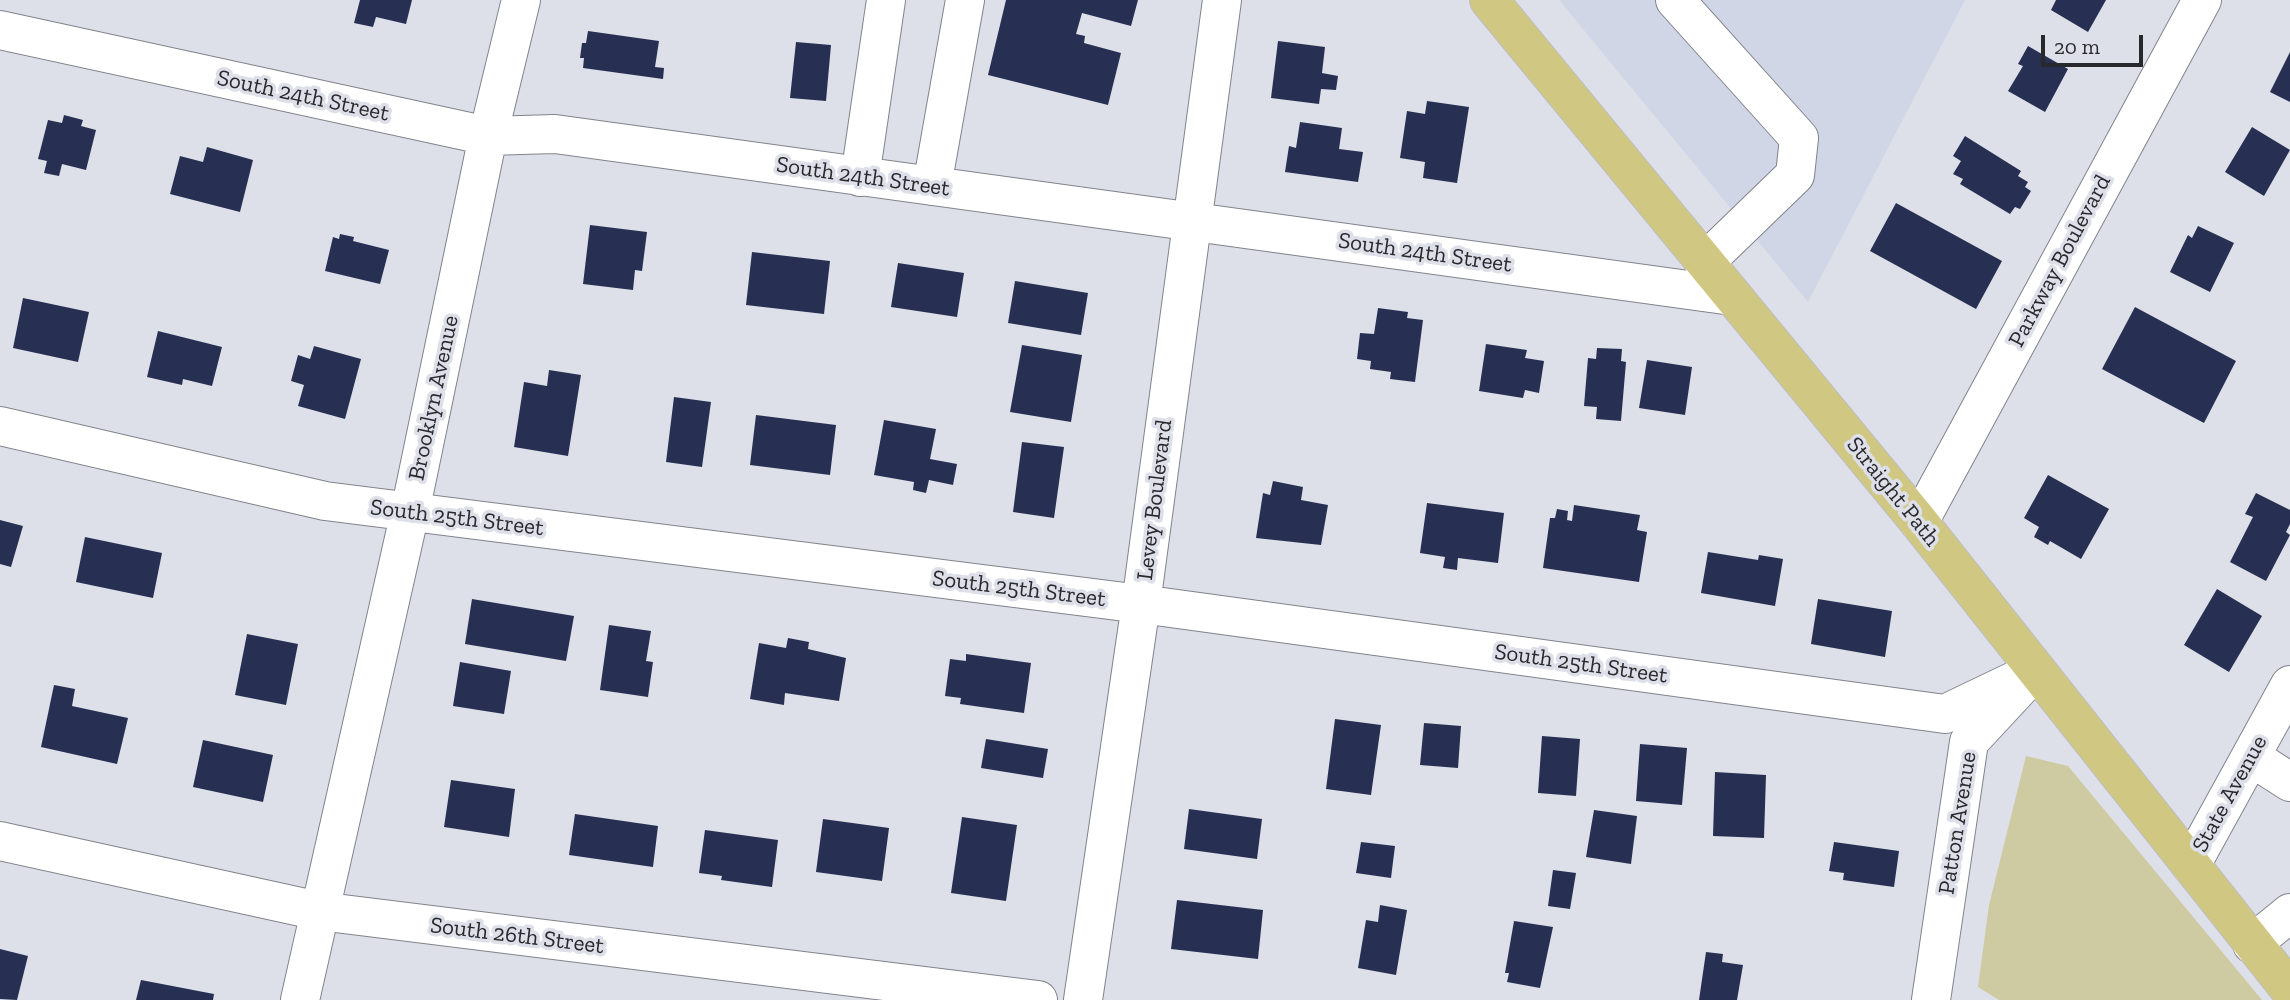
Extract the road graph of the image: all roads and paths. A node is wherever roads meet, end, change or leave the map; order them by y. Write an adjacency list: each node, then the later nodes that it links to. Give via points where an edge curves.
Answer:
1 (521, 0): 9 (street, Brooklyn Avenue)
2 (886, 0): 10 (street)
3 (965, 0): 11 (street)
4 (1222, 0): 12 (street, Levey Boulevard)
5 (1489, 0): 13 (main road, Straight Path)
6 (1675, 0): 13 (street, via 1800,138 1795,175)
7 (2202, 0): 17 (street, Parkway Boulevard)
8 (0, 30): 9 (street, South 24th Street)
9 (488, 136): 10 (street, South 24th Street, via 555,134); 16 (street, Brooklyn Avenue)
10 (860, 177): 11 (street, South 24th Street)
11 (932, 186): 12 (street, South 24th Street)
12 (1191, 220): 14 (street, South 24th Street); 18 (street, Levey Boulevard)
13 (1704, 263): 14 (main road, Straight Path)
14 (1732, 296): 17 (main road, Straight Path)
15 (0, 426): 16 (street, South 25th Street, via 325,501)
16 (410, 512): 18 (street, South 25th Street); 25 (street, Brooklyn Avenue)
17 (1919, 522): 19 (main road, Straight Path)
18 (1141, 604): 19 (street, South 25th Street, via 1945,714); 31 (street, Levey Boulevard)
19 (2035, 671): 24 (main road, Straight Path); 32 (street, Patton Avenue, via 1969,742)
20 (2290, 685): 21 (street, State Avenue)
21 (2251, 757): 22 (street); 24 (street, State Avenue)
22 (2290, 782)
23 (0, 841): 25 (street, South 26th Street)
24 (2191, 865): 27 (main road, Straight Path)
25 (319, 911): 29 (street, Brooklyn Avenue); 30 (street, South 26th Street)
26 (2290, 913): 27 (street)
27 (2252, 943): 28 (main road, Straight Path)
28 (2290, 990)
29 (300, 1000)
30 (1038, 1000)
31 (1083, 1000)
32 (1931, 1000)

